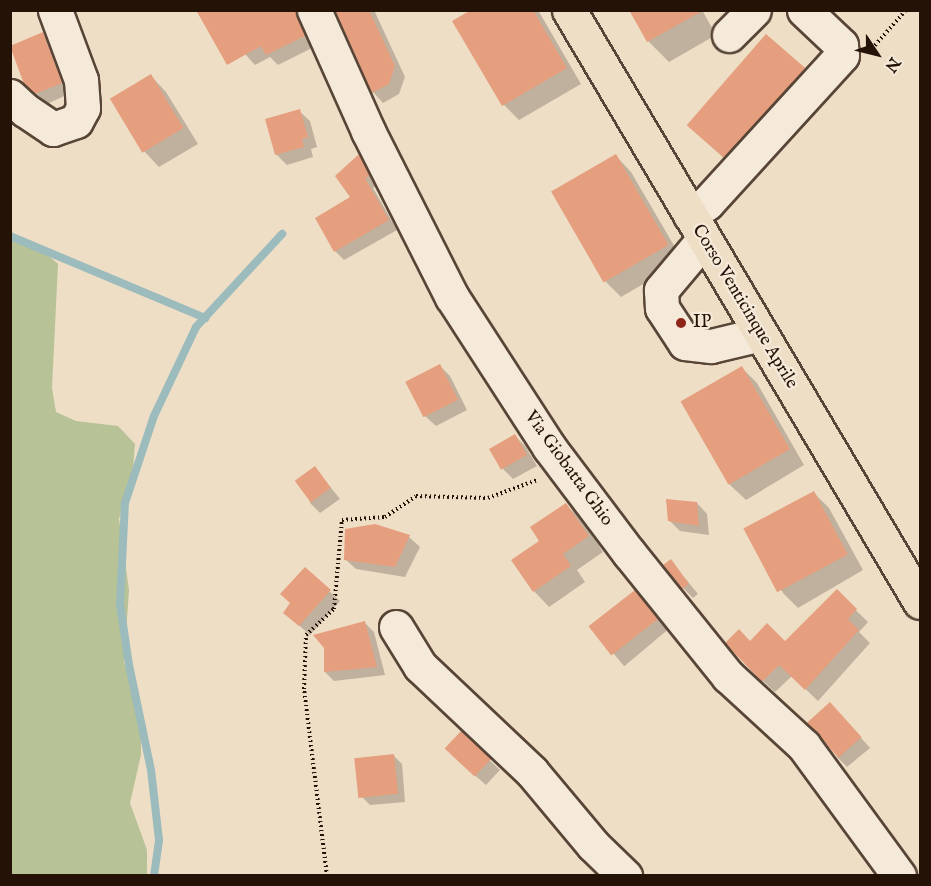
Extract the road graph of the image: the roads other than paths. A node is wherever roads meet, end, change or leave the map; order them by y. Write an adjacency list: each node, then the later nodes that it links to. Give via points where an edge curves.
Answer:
1 (55, 10): 7 (street, via 81,80 83,108 75,121 53,129)
2 (314, 10): 13 (street, Via Giobatta Ghio, via 368,131 452,297 566,469 728,676 804,746)
3 (569, 10): 8 (main road, Corso Venticinque Aprile)
4 (754, 10): 6 (street)
5 (804, 10): 8 (street, via 841,45 842,55 707,203)
6 (729, 35)
7 (10, 96)
8 (697, 227): 9 (main road, Corso Venticinque Aprile); 9 (street, via 661,290 662,308 685,343 711,346)
9 (761, 334): 10 (main road, Corso Venticinque Aprile)
10 (921, 602)
11 (396, 627): 12 (street, via 420,666 532,772 593,845)
12 (625, 876)
13 (899, 876)

